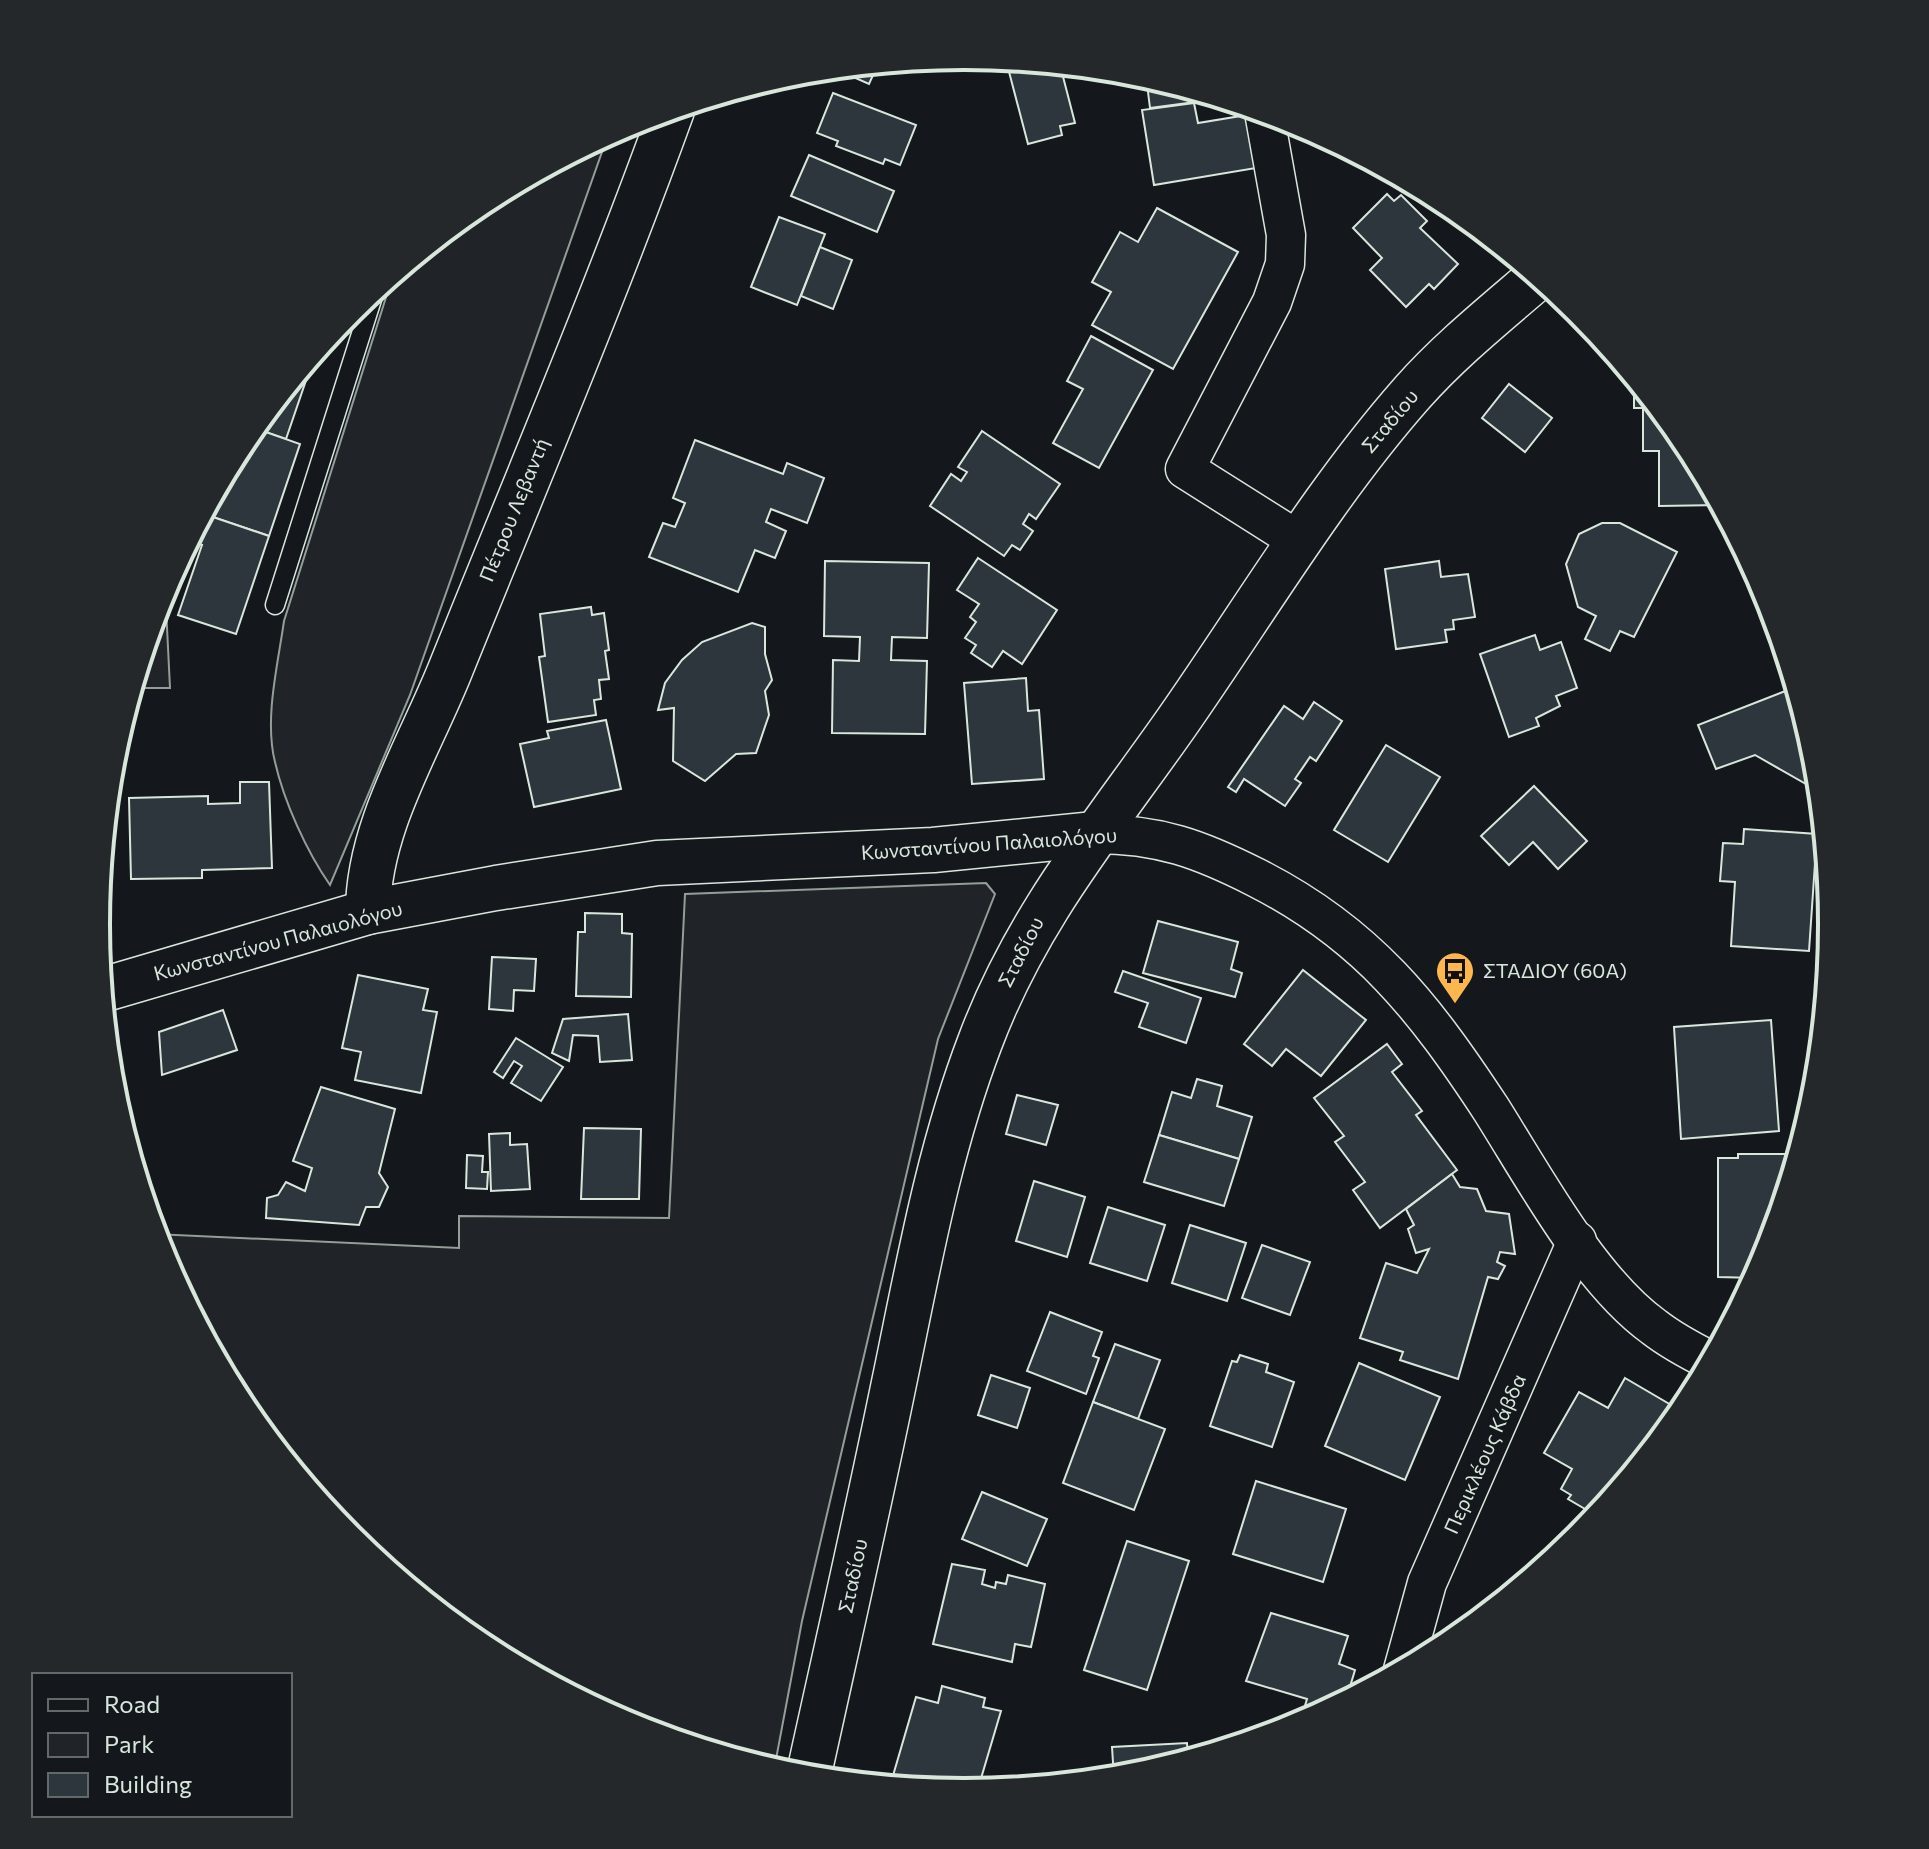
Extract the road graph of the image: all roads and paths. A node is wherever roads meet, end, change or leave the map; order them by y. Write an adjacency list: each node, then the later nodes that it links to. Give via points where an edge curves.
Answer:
1 (667, 124): 8 (street, Πέτρου Λεβαντή, via 388,817 368,882)
2 (1266, 125): 5 (street, via 1285,264 1272,302 1185,469)
3 (1530, 284): 5 (street, Σταδίου, via 1416,389)
4 (368, 313): 6 (lane)
5 (1299, 541): 7 (street, Σταδίου)
6 (275, 605)
7 (1095, 834): 8 (street, Κωνσταντίνου Παλαιολόγου, via 933,850 657,863); 10 (street, Κωνσταντίνου Παλαιολόγου, via 1142,835 1195,849 1288,894 1351,936 1452,1053); 13 (street, Σταδίου, via 1052,895 1011,969 951,1126)
8 (368, 912): 9 (street, Κωνσταντίνου Παλαιολόγου)
9 (113, 987)
10 (1577, 1241): 11 (street, Κωνσταντίνου Παλαιολόγου, via 1652,1326); 12 (street, Περικλέους Κάβδα, via 1427,1583)
11 (1702, 1356)
12 (1407, 1655)
13 (811, 1765)

